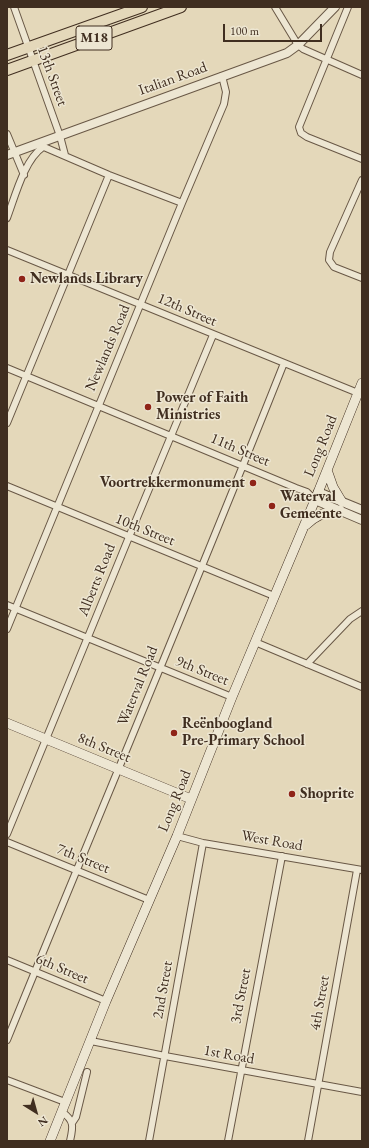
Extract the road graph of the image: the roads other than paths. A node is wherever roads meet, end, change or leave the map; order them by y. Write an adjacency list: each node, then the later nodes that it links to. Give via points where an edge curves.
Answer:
1 (14, 7): 8 (street, 13th Street)
2 (142, 7): 8 (main road, M18)
3 (181, 7): 10 (main road, M18)
4 (275, 7): 7 (street)
5 (335, 7): 7 (street, Italian Road)
6 (348, 7): 11 (street)
7 (298, 45): 11 (street); 14 (street, Italian Road, via 287,53)
8 (28, 48): 9 (main road, M18); 10 (street, 13th Street)
9 (7, 55)
10 (33, 60): 12 (main road, M18); 16 (street, 13th Street)
11 (326, 60): 13 (street); 20 (street, via 300,122 300,130 304,135)
12 (7, 70)
13 (362, 75)
14 (222, 76): 16 (street, Italian Road); 24 (street, Newlands Road, via 226,92 224,104)
15 (7, 134): 18 (street)
16 (60, 136): 17 (street, Italian Road); 19 (street, 13th Street)
17 (40, 145): 18 (street, Italian Road); 19 (street); 21 (street)
18 (10, 154): 21 (street)
19 (65, 155): 22 (street)
20 (362, 159)
21 (24, 175): 25 (street)
22 (109, 175): 24 (street); 27 (street)
23 (362, 180): 28 (street, via 330,252 329,260 334,267)
24 (182, 203): 29 (street, Newlands Road)
25 (7, 218)
26 (7, 250): 27 (street, 12th Street)
27 (68, 275): 29 (street, 12th Street); 33 (street)
28 (362, 278)
29 (140, 305): 30 (street, 12th Street); 36 (street, Newlands Road)
30 (213, 335): 31 (street, 12th Street); 38 (street, Alberts Road)
31 (284, 363): 35 (street, 12th Street); 39 (street, Waterval Road)
32 (7, 368): 33 (street, 11th Street)
33 (27, 376): 36 (street, 11th Street); 37 (street)
34 (362, 383): 35 (main road, Long Road)
35 (358, 393): 40 (main road, Long Road)
36 (98, 406): 38 (street, 11th Street); 44 (street, Newlands Road)
37 (7, 423)
38 (170, 436): 39 (street, 11th Street); 48 (street, Alberts Road)
39 (244, 466): 42 (street, 11th Street); 49 (street, Waterval Road)
40 (327, 470): 42 (main road, Long Road); 43 (main road)
41 (7, 486): 44 (street, 10th Street)
42 (317, 496): 43 (street); 47 (main road, Long Road)
43 (341, 506): 45 (street); 46 (street); 47 (main road, via 322,513)
44 (57, 508): 48 (street, 10th Street); 52 (street, Newlands Road)
45 (362, 510)
46 (362, 520)
47 (303, 528): 50 (main road, Long Road)
48 (129, 537): 49 (street, 10th Street); 55 (street, Alberts Road)
49 (202, 567): 50 (street, 10th Street); 58 (street, Waterval Road)
50 (274, 596): 56 (main road, Long Road)
51 (7, 606): 52 (street, 9th Street)
52 (16, 609): 54 (street, Newlands Road); 55 (street, 9th Street)
53 (362, 611): 57 (street, via 350,619)
54 (7, 629)
55 (87, 638): 58 (street, 9th Street); 62 (street, Alberts Road)
56 (255, 642): 57 (street); 60 (main road, Long Road)
57 (307, 664): 59 (street)
58 (159, 668): 60 (street, 9th Street); 63 (street, Waterval Road)
59 (362, 687)
60 (232, 698): 64 (main road, Long Road)
61 (7, 723): 62 (main road, 8th Street)
62 (46, 740): 63 (main road, 8th Street); 65 (street, Alberts Road)
63 (119, 769): 64 (main road, 8th Street); 71 (street, Waterval Road)
64 (191, 799): 66 (main road, Long Road)
65 (7, 834)
66 (177, 836): 68 (street, West Road); 72 (main road, Long Road)
67 (7, 842): 71 (street, 7th Street)
68 (203, 843): 69 (street, West Road); 78 (street, 2nd Street)
69 (282, 856): 70 (street, West Road); 79 (street, 3rd Street)
70 (359, 870): 82 (street, 4th Street)
71 (78, 871): 72 (street, 7th Street); 74 (street, Waterval Road)
72 (150, 900): 75 (main road, Long Road)
73 (7, 960): 74 (street, 6th Street)
74 (35, 972): 75 (street, 6th Street); 76 (street, Waterval Road)
75 (106, 1001): 77 (main road, Long Road)
76 (7, 1040)
77 (91, 1041): 78 (street, 1st Road); 84 (main road, Long Road)
78 (165, 1056): 79 (street, 1st Road); 89 (street, 2nd Street)
79 (240, 1070): 82 (street, 1st Road); 90 (street, 3rd Street)
80 (87, 1072): 86 (street, via 76,1117)
81 (7, 1080): 84 (street)
82 (318, 1084): 83 (street, 1st Road); 91 (street, 4th Street)
83 (362, 1092)
84 (65, 1102): 85 (main road, Long Road)
85 (62, 1112): 86 (street); 87 (main road, Long Road)
86 (72, 1123): 88 (street)
87 (50, 1141)
88 (70, 1141)
89 (149, 1141)
90 (228, 1141)
91 (308, 1141)

